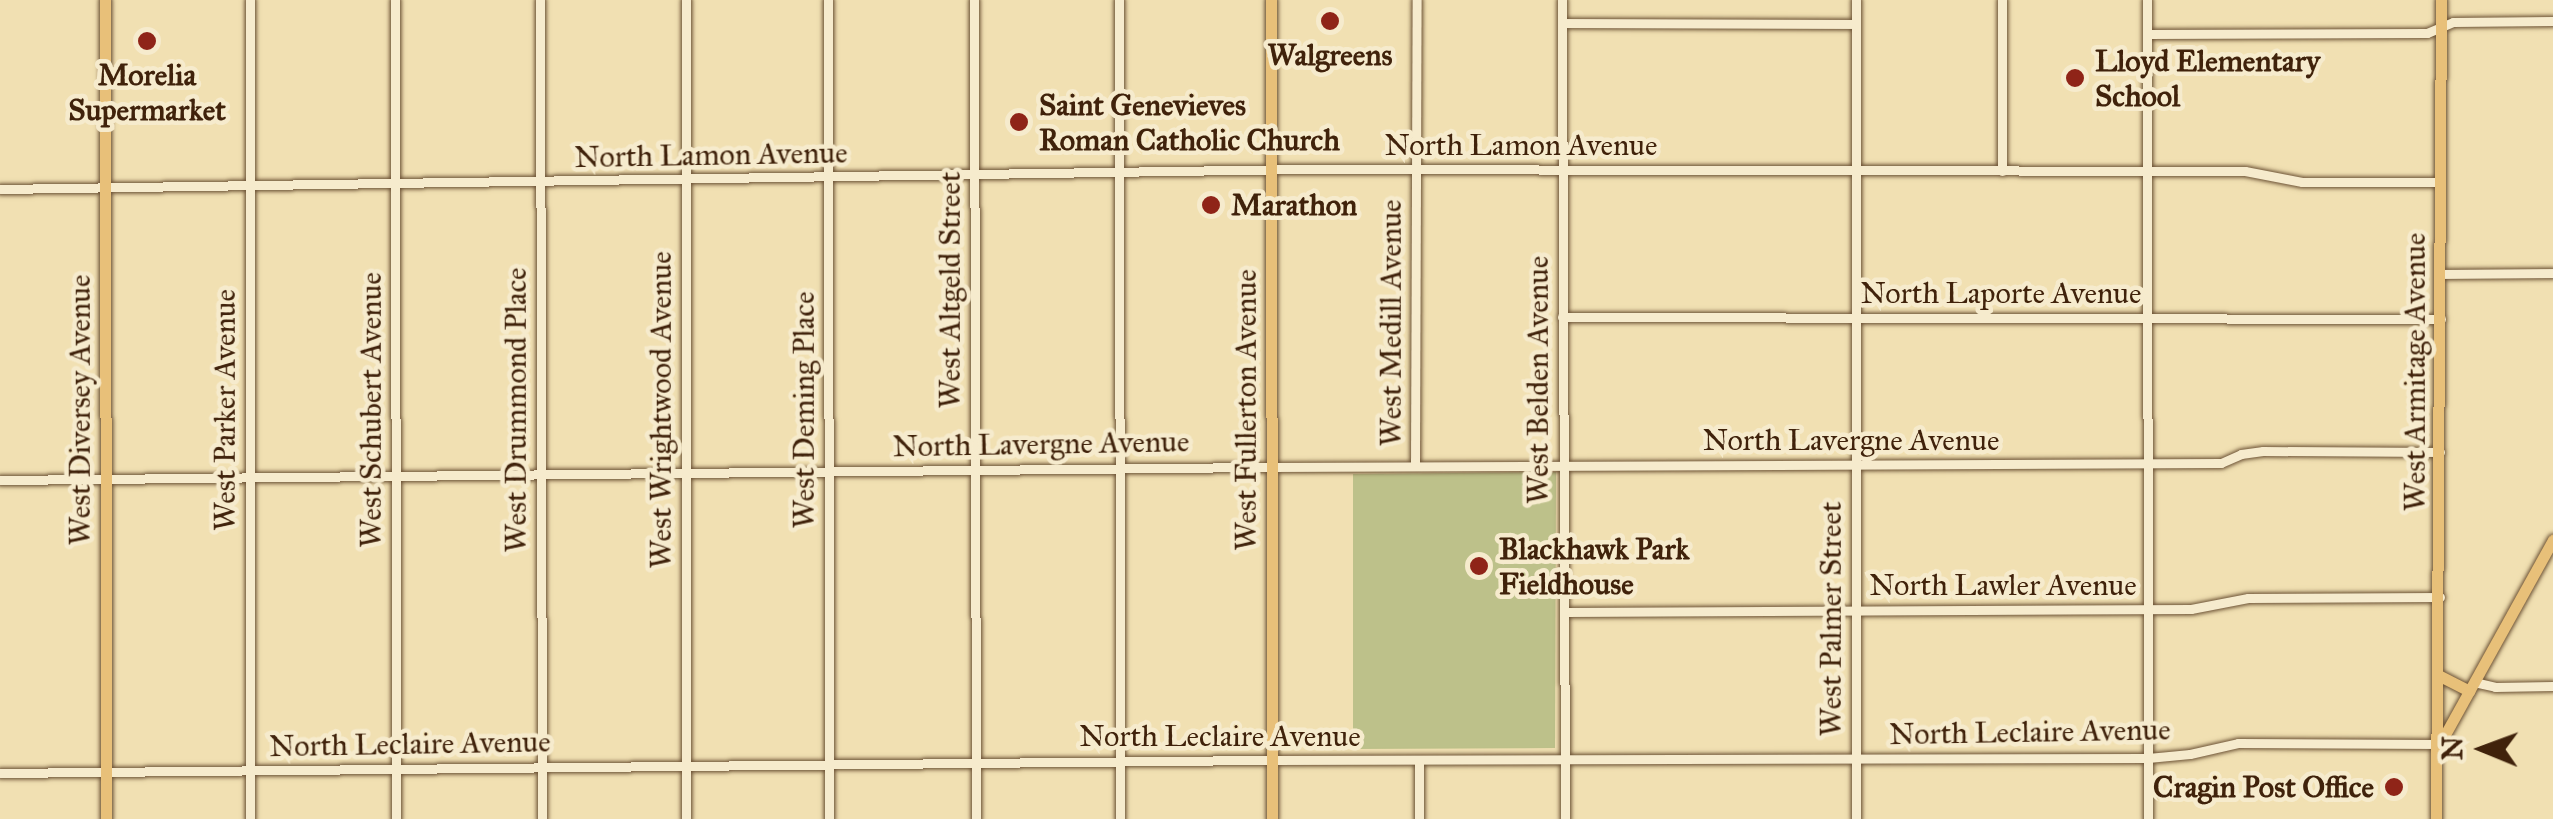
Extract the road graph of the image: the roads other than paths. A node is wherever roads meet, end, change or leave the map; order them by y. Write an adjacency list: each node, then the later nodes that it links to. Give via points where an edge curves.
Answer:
1 (105, 0): 35 (main road, West Diversey Avenue)
2 (250, 0): 34 (street, West Parker Avenue)
3 (396, 0): 33 (street, West Schubert Avenue)
4 (540, 0): 31 (street, West Drummond Place)
5 (686, 0): 30 (street, West Wrightwood Avenue)
6 (828, 0): 29 (street, West Deming Place)
7 (974, 0): 28 (street, West Altgeld Street)
8 (1119, 0): 27 (street)
9 (1271, 0): 23 (main road, West Fullerton Avenue)
10 (1418, 0): 21 (street, West Medill Avenue)
11 (1562, 0): 17 (street, West Belden Avenue)
12 (1856, 0): 18 (street, West Palmer Street)
13 (2002, 0): 25 (street)
14 (2147, 0): 20 (street)
15 (2441, 0): 19 (main road, West Armitage Avenue)
16 (2553, 21): 19 (street)
17 (1562, 23): 18 (street); 22 (street, West Belden Avenue)
18 (1856, 24): 24 (street, West Palmer Street)
19 (2441, 27): 20 (street, via 2426,33); 32 (main road, West Armitage Avenue)
20 (2147, 34): 26 (street)
21 (1416, 169): 22 (street, North Lamon Avenue); 23 (street, North Lamon Avenue); 46 (street, West Medill Avenue)
22 (1562, 170): 24 (street, North Lamon Avenue); 39 (street, West Belden Avenue)
23 (1271, 171): 27 (street, North Lamon Avenue); 48 (main road, West Fullerton Avenue)
24 (1856, 171): 25 (street, North Lamon Avenue); 40 (street, West Palmer Street)
25 (2002, 171): 26 (street, North Lamon Avenue)
26 (2147, 171): 32 (street, North Lamon Avenue, via 2244,171 2302,182); 41 (street)
27 (1119, 174): 28 (street, North Lamon Avenue); 49 (street)
28 (974, 176): 29 (street, North Lamon Avenue); 50 (street, West Altgeld Street)
29 (828, 178): 30 (street, North Lamon Avenue); 51 (street, West Deming Place)
30 (686, 180): 31 (street, North Lamon Avenue); 52 (street, West Wrightwood Avenue)
31 (541, 182): 33 (street, North Lamon Avenue); 53 (street, West Drummond Place)
32 (2441, 182): 38 (main road, West Armitage Avenue)
33 (396, 184): 34 (street, North Lamon Avenue); 54 (street, West Schubert Avenue)
34 (250, 186): 35 (street, North Lamon Avenue); 55 (street, West Parker Avenue)
35 (105, 188): 36 (street, North Lamon Avenue); 56 (main road, West Diversey Avenue)
36 (0, 189)
37 (2553, 273): 38 (street)
38 (2440, 274): 42 (main road, West Armitage Avenue)
39 (1562, 317): 40 (street, North Laporte Avenue); 47 (street, West Belden Avenue)
40 (1856, 318): 41 (street, North Laporte Avenue); 45 (street, West Palmer Street)
41 (2147, 318): 42 (street, North Laporte Avenue); 44 (street)
42 (2440, 318): 43 (main road, West Armitage Avenue)
43 (2440, 452): 44 (street, North Lavergne Avenue, via 2263,451 2221,464); 59 (main road, West Armitage Avenue)
44 (2148, 464): 45 (street, North Lavergne Avenue); 60 (street)
45 (1856, 465): 47 (street, North Lavergne Avenue); 61 (street, West Palmer Street)
46 (1415, 466): 47 (street, North Lavergne Avenue); 48 (street, North Lavergne Avenue)
47 (1563, 466): 62 (street, West Belden Avenue)
48 (1272, 467): 49 (street, North Lavergne Avenue); 70 (main road, West Fullerton Avenue)
49 (1120, 468): 50 (street, North Lavergne Avenue); 72 (street)
50 (975, 470): 51 (street, North Lavergne Avenue); 73 (street, West Altgeld Street)
51 (829, 471): 52 (street, North Lavergne Avenue); 74 (street, West Deming Place)
52 (686, 472): 53 (street, North Lavergne Avenue); 75 (street, West Wrightwood Avenue)
53 (542, 474): 54 (street, North Lavergne Avenue); 76 (street, West Drummond Place)
54 (396, 476): 55 (street, North Lavergne Avenue); 77 (street, West Schubert Avenue)
55 (250, 477): 56 (street, North Lavergne Avenue); 78 (street, West Parker Avenue)
56 (106, 479): 57 (street, North Lavergne Avenue); 79 (main road, West Diversey Avenue)
57 (0, 480)
58 (2553, 540): 64 (main road)
59 (2440, 597): 60 (street, North Lawler Avenue, via 2279,597); 63 (main road, West Armitage Avenue)
60 (2148, 609): 61 (street, North Lawler Avenue); 68 (street)
61 (1855, 610): 62 (street, North Lawler Avenue); 67 (street, West Palmer Street)
62 (1565, 612): 69 (street, West Belden Avenue)
63 (2440, 676): 64 (main road); 66 (main road, West Armitage Avenue)
64 (2472, 686): 65 (street); 66 (main road)
65 (2553, 686)
66 (2440, 744): 68 (street, North Leclaire Avenue, via 2238,743); 94 (main road, West Armitage Avenue)
67 (1856, 758): 68 (street, North Leclaire Avenue); 69 (street, North Leclaire Avenue); 92 (street, West Palmer Street)
68 (2148, 758): 93 (street)
69 (1564, 759): 71 (street, North Leclaire Avenue); 91 (street, West Belden Avenue)
70 (1272, 760): 71 (street, North Leclaire Avenue); 72 (street, North Leclaire Avenue); 89 (main road, West Fullerton Avenue)
71 (1419, 760): 90 (street)
72 (1120, 762): 73 (street, North Leclaire Avenue); 88 (street)
73 (975, 763): 74 (street, North Leclaire Avenue); 87 (street, West Altgeld Street)
74 (829, 765): 75 (street, North Leclaire Avenue); 86 (street, West Deming Place)
75 (686, 766): 76 (street, North Leclaire Avenue); 85 (street, West Wrightwood Avenue)
76 (542, 768): 77 (street, North Leclaire Avenue); 84 (street, West Drummond Place)
77 (396, 769): 78 (street, North Leclaire Avenue); 83 (street, West Schubert Avenue)
78 (250, 771): 79 (street, North Leclaire Avenue); 82 (street, West Parker Avenue)
79 (106, 772): 80 (street, North Leclaire Avenue); 81 (main road, West Diversey Avenue)
80 (0, 774)
81 (106, 819)
82 (250, 819)
83 (396, 819)
84 (542, 819)
85 (686, 819)
86 (829, 819)
87 (976, 819)
88 (1120, 819)
89 (1272, 819)
90 (1419, 819)
91 (1565, 819)
92 (1856, 819)
93 (2148, 819)
94 (2436, 819)

